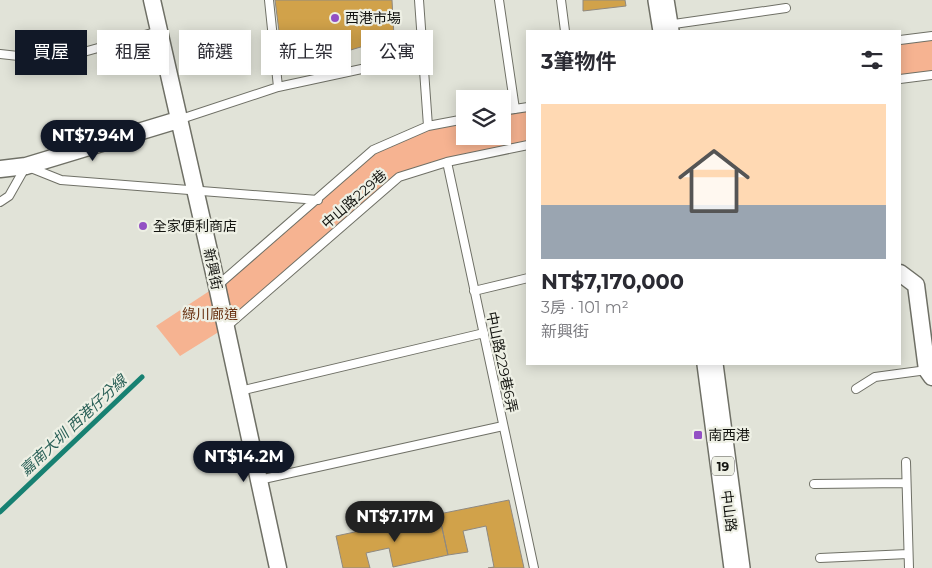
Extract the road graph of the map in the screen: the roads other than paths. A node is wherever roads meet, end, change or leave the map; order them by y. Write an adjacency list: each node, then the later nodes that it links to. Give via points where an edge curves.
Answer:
1 (152, 0): 9 (street, 新興街)
2 (269, 0): 21 (lane)
3 (419, 0): 10 (lane)
4 (499, 0): 23 (lane)
5 (561, 0): 11 (lane)
6 (661, 0): 8 (main road)
7 (786, 8): 8 (lane)
8 (666, 28)
9 (159, 30)
10 (421, 30)
11 (565, 30)
12 (932, 36): 13 (lane)
13 (901, 40)
14 (97, 48): 15 (lane, via 55,60)
15 (0, 54)
16 (361, 69): 21 (lane)
17 (168, 75): 25 (street, 新興街)
18 (424, 75): 27 (lane)
19 (932, 75): 20 (lane)
20 (901, 79)
21 (278, 87): 25 (lane)
22 (526, 107): 23 (lane)
23 (515, 109): 24 (lane)
24 (511, 110)
25 (178, 120): 30 (street); 32 (street, 新興街)
26 (456, 121): 27 (lane)
27 (428, 126): 33 (lane, via 373,150)
28 (526, 145): 29 (lane, 中山路229巷)
29 (447, 162): 38 (lane, 中山路229巷6弄); 39 (lane, 中山路229巷, via 399,177)
30 (26, 166): 31 (street); 32 (lane, via 62,180); 34 (lane, via 9,196)
31 (0, 169)
32 (195, 189): 33 (lane); 37 (street, 新興街)
33 (318, 200): 37 (lane)
34 (0, 202)
35 (901, 274): 42 (street, via 916,285)
36 (526, 278): 38 (lane)
37 (217, 286): 39 (street, 新興街)
38 (474, 290): 40 (lane, 中山路229巷6弄)
39 (226, 328): 44 (street, 新興街)
40 (484, 333): 44 (lane); 45 (lane, 中山路229巷6弄)
41 (710, 365): 54 (main road, 中山路 / 19)
42 (930, 374): 43 (lane, via 875,377)
43 (856, 389)
44 (240, 391): 47 (street, 新興街)
45 (503, 426): 47 (lane); 53 (lane, 中山路229巷6弄)
46 (906, 462): 48 (lane)
47 (259, 480): 52 (street, 新興街)
48 (905, 483): 49 (lane); 50 (lane)
49 (814, 484)
50 (908, 554): 51 (lane); 55 (lane)
51 (820, 558)
52 (278, 568)
53 (534, 568)
54 (737, 568)
55 (909, 568)

